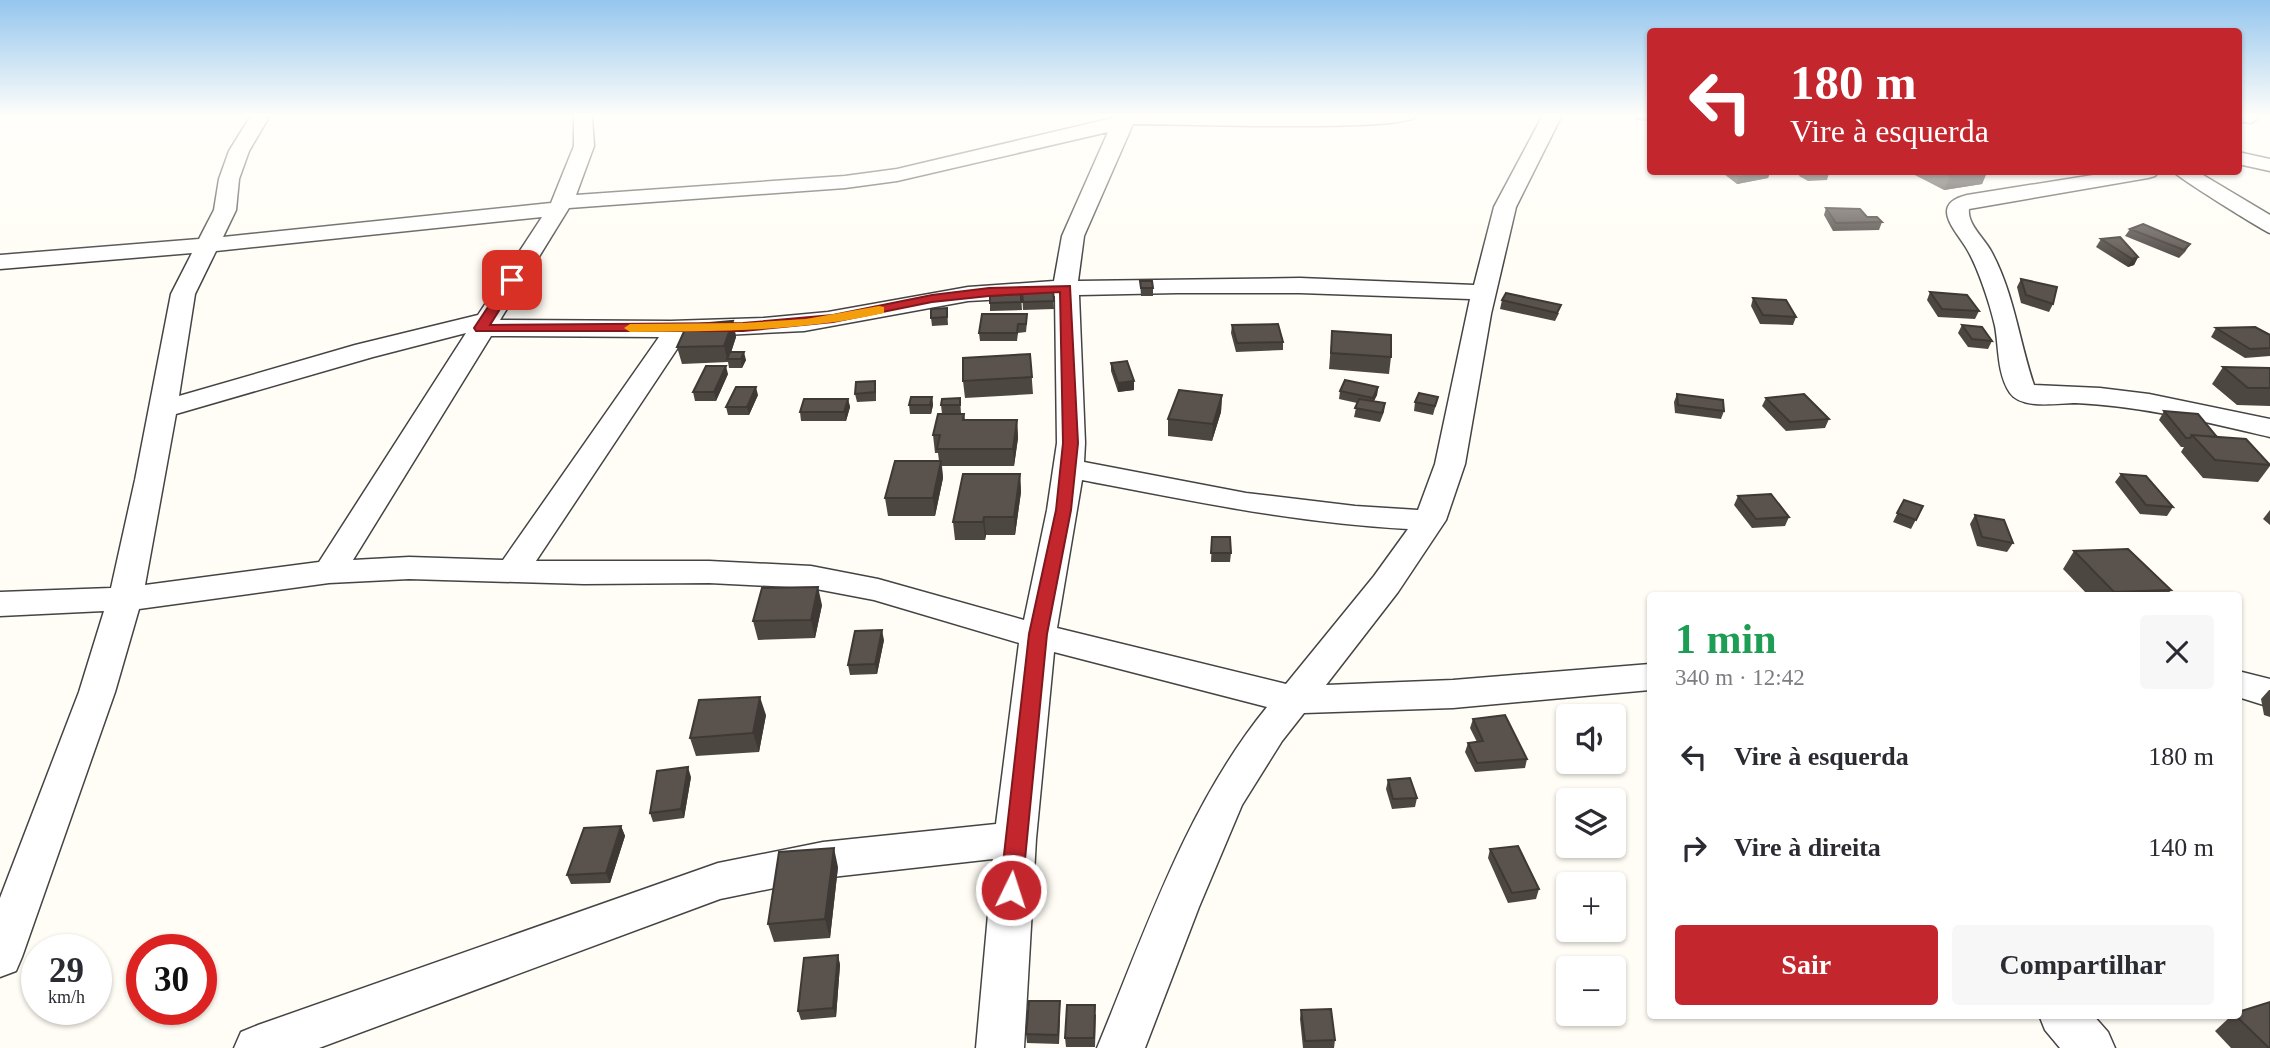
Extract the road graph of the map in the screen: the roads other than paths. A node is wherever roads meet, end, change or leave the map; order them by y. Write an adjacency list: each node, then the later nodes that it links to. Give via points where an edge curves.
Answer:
1 (234, 166): 12 (street, via 225,209)
2 (576, 166): 9 (street)
3 (934, 166): 9 (street, via 845,182)
4 (1105, 166): 14 (street, via 1073,236)
5 (1527, 166): 15 (street, via 1506,207)
6 (2129, 175): 19 (street, via 1958,206 1956,216 1980,251 2007,324 2022,390 2035,395 2148,401)
7 (2189, 175): 10 (street)
8 (2217, 175): 10 (street)
9 (559, 205): 12 (street); 16 (street)
10 (2251, 211): 11 (street)
11 (2270, 226)
12 (207, 245): 13 (street); 18 (street, via 183,294)
13 (0, 262)
14 (1066, 288): 15 (street, via 1259,285); 17 (street, via 932,298 806,322); 20 (street)
15 (1485, 293): 21 (street, via 1450,464)
16 (483, 325): 17 (street); 18 (street, via 364,351); 23 (street)
17 (680, 327): 22 (street)
18 (162, 409): 24 (street)
19 (2270, 428)
20 (1068, 468): 21 (street, via 1246,503); 26 (street)
21 (1430, 520): 30 (street)
22 (512, 571): 23 (street, via 409,568); 26 (street, via 709,572 811,578 878,590)
23 (329, 572): 24 (street)
24 (125, 599): 25 (street); 32 (street, via 97,692)
25 (0, 604)
26 (1038, 634): 30 (street); 31 (street)
27 (1647, 677): 30 (street, via 1453,694)
28 (2242, 685): 29 (street)
29 (2270, 693)
30 (1294, 700): 36 (street, via 1225,799)
31 (1015, 839): 34 (street, via 823,860 718,881); 35 (street)
32 (0, 957)
33 (2066, 1019): 37 (street)
34 (258, 1048)
35 (1000, 1048)
36 (1122, 1048)
37 (2091, 1048)

